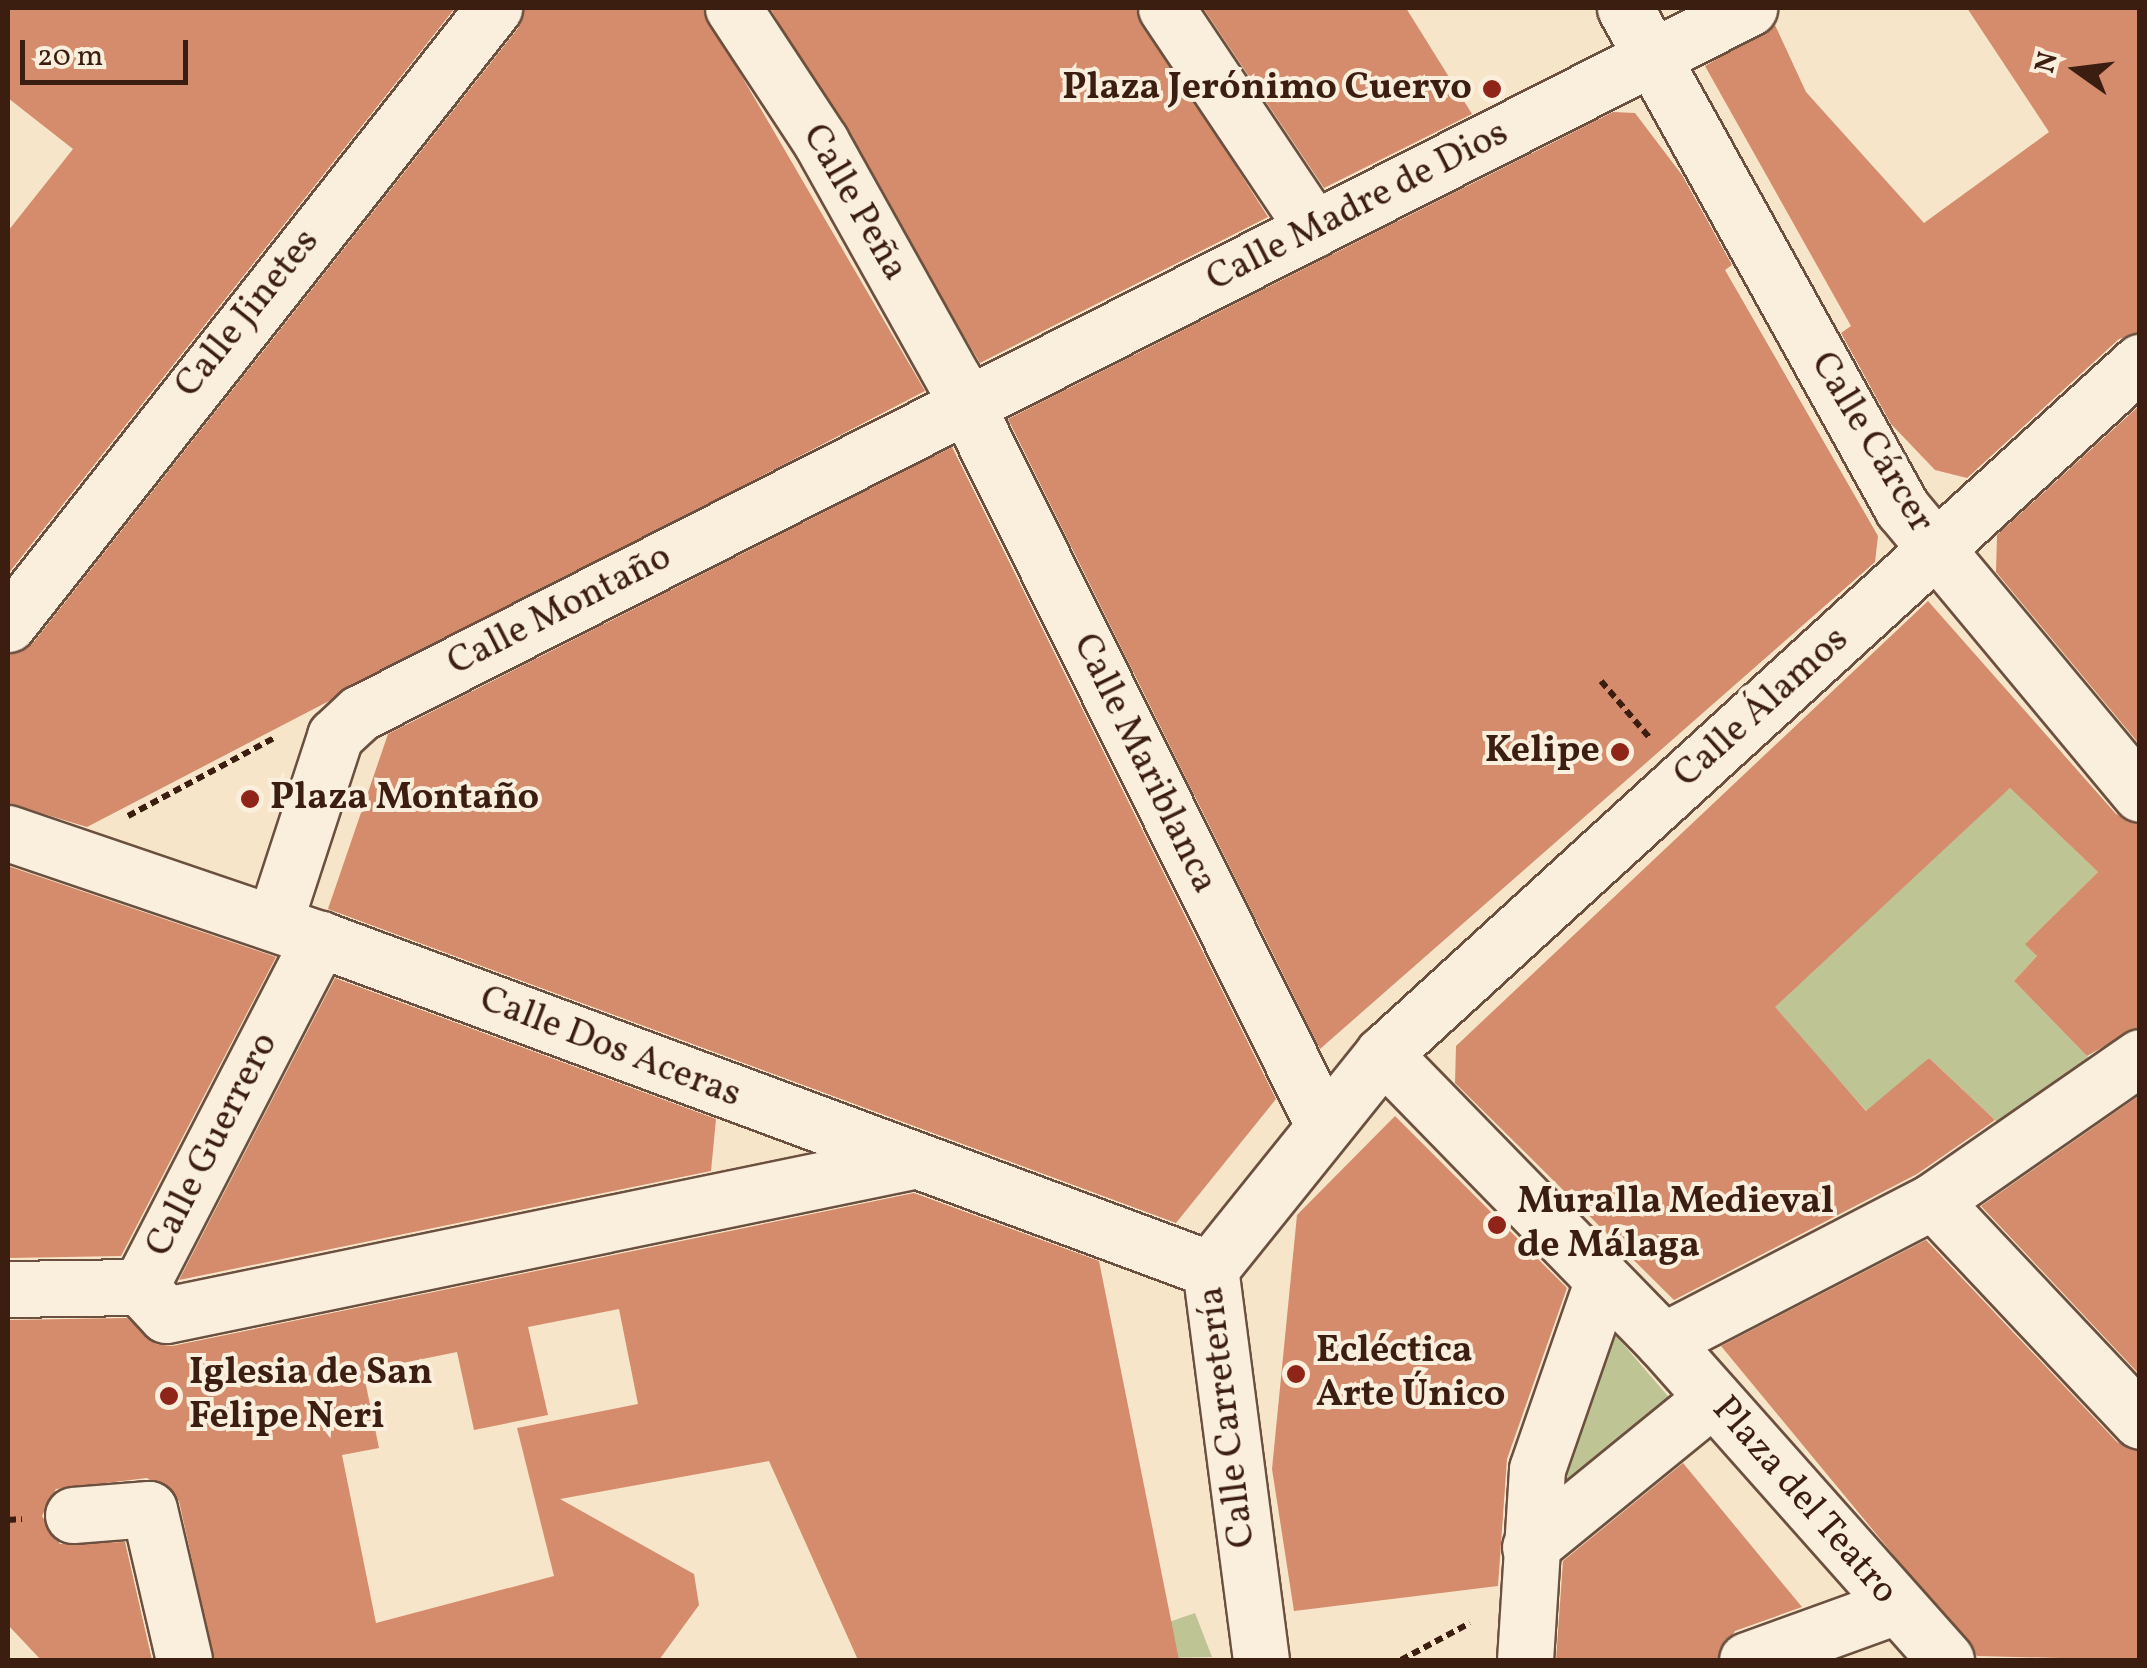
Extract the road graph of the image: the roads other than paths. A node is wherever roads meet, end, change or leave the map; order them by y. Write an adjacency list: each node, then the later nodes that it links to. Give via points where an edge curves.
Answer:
1 (494, 8): 11 (street, Calle Jinetes)
2 (733, 8): 9 (street, Calle Peña, via 821,142)
3 (1166, 8): 7 (street)
4 (1626, 8): 6 (street)
5 (1749, 8): 6 (street, Calle Madre de Dios)
6 (1654, 56): 7 (street, Calle Madre de Dios); 10 (street, Calle Cárcer, via 1902,508)
7 (1314, 230): 9 (street, Calle Madre de Dios)
8 (2140, 362): 10 (street, Calle Álamos)
9 (965, 403): 14 (street, Calle Montaño, via 360,714 336,736); 17 (street, Calle Mariblanca)
10 (1937, 550): 12 (street, Calle Cárcer); 15 (street, Calle Álamos)
11 (8, 624)
12 (2140, 794)
13 (8, 833): 14 (street, Calle Dos Aceras)
14 (297, 931): 18 (street, Calle Dos Aceras); 22 (street, Calle Guerrero)
15 (1383, 1054): 17 (street, Calle Carretería); 21 (street, Plaza del Teatro)
16 (2140, 1057): 19 (street)
17 (1323, 1124): 20 (street, Calle Carretería)
18 (912, 1162): 20 (street, Calle Dos Aceras); 22 (street, via 166,1315)
19 (1933, 1200): 24 (street); 26 (street)
20 (1210, 1269): 31 (street, Calle Carretería)
21 (1604, 1280): 24 (street, Plaza del Teatro); 28 (street, via 1537,1469)
22 (140, 1287): 23 (street, Calle Guerrero)
23 (8, 1289)
24 (1663, 1341): 25 (street, Plaza del Teatro)
25 (1713, 1398): 28 (street); 29 (street, Plaza del Teatro)
26 (2140, 1421)
27 (73, 1514): 30 (street, via 148,1509)
28 (1528, 1574): 32 (street)
29 (1896, 1606): 33 (street); 34 (street, Plaza del Teatro)
30 (184, 1660)
31 (1261, 1660)
32 (1524, 1660)
33 (1747, 1660)
34 (1946, 1660)

